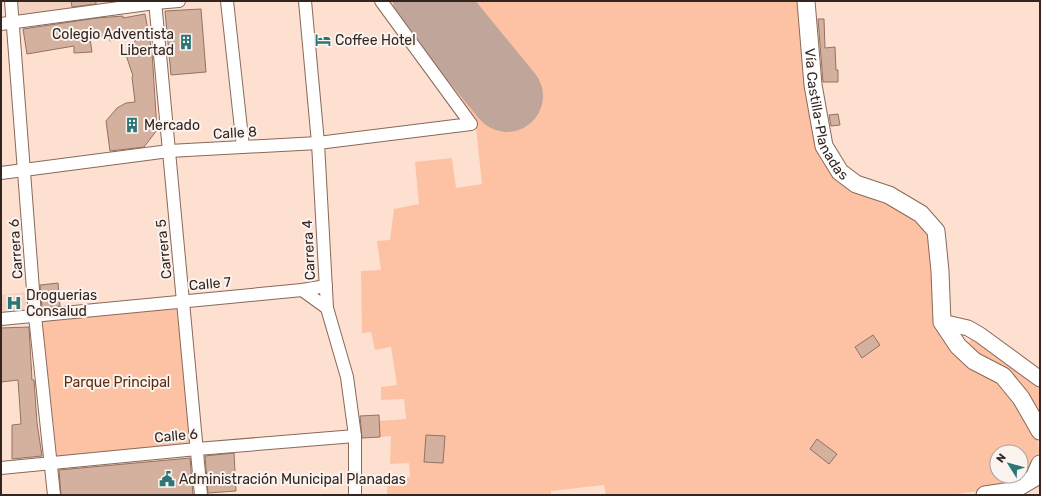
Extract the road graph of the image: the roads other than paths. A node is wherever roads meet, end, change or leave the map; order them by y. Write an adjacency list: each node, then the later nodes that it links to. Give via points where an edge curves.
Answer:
1 (11, 1): 8 (street, Carrera 6)
2 (179, 1): 7 (street)
3 (227, 1): 11 (street)
4 (305, 1): 10 (street, Carrera 4)
5 (381, 1): 10 (street, Calle 8, via 471,124)
6 (806, 1): 21 (main road, Vía Castilla-Planadas, via 813,85 824,146 840,172 856,184 889,195 921,214 936,230)
7 (155, 2): 8 (street); 12 (street, Carrera 5)
8 (13, 23): 9 (street); 13 (street, Carrera 6)
9 (1, 24)
10 (318, 143): 11 (street, Calle 8); 15 (street, Carrera 4)
11 (243, 147): 12 (street, Calle 8)
12 (169, 151): 13 (street, Calle 8); 17 (street, Carrera 5)
13 (25, 171): 14 (street, Calle 8); 19 (street, Carrera 6)
14 (1, 173)
15 (326, 286): 16 (street, Calle 7); 18 (street, Carrera 4)
16 (302, 290): 17 (street, Calle 7); 18 (street)
17 (184, 301): 19 (street, Calle 7); 25 (street, Carrera 5)
18 (327, 308): 24 (street, Carrera 4, via 347,377)
19 (35, 316): 20 (street, Calle 7); 26 (street, Carrera 6)
20 (1, 319)
21 (942, 322): 22 (street, via 968,328 980,334); 23 (main road, via 958,346 974,361 1002,376 1021,398)
22 (1040, 379)
23 (1040, 431)
24 (354, 436): 25 (street, Calle 6); 31 (street, Carrera 4)
25 (197, 449): 26 (street, Calle 6); 30 (street, Carrera 5)
26 (51, 463): 28 (street, Calle 6); 29 (street, Carrera 6)
27 (1040, 464): 32 (main road, via 1034,478 1012,492)
28 (1, 468)
29 (54, 495)
30 (201, 495)
31 (355, 495)
32 (985, 495)

